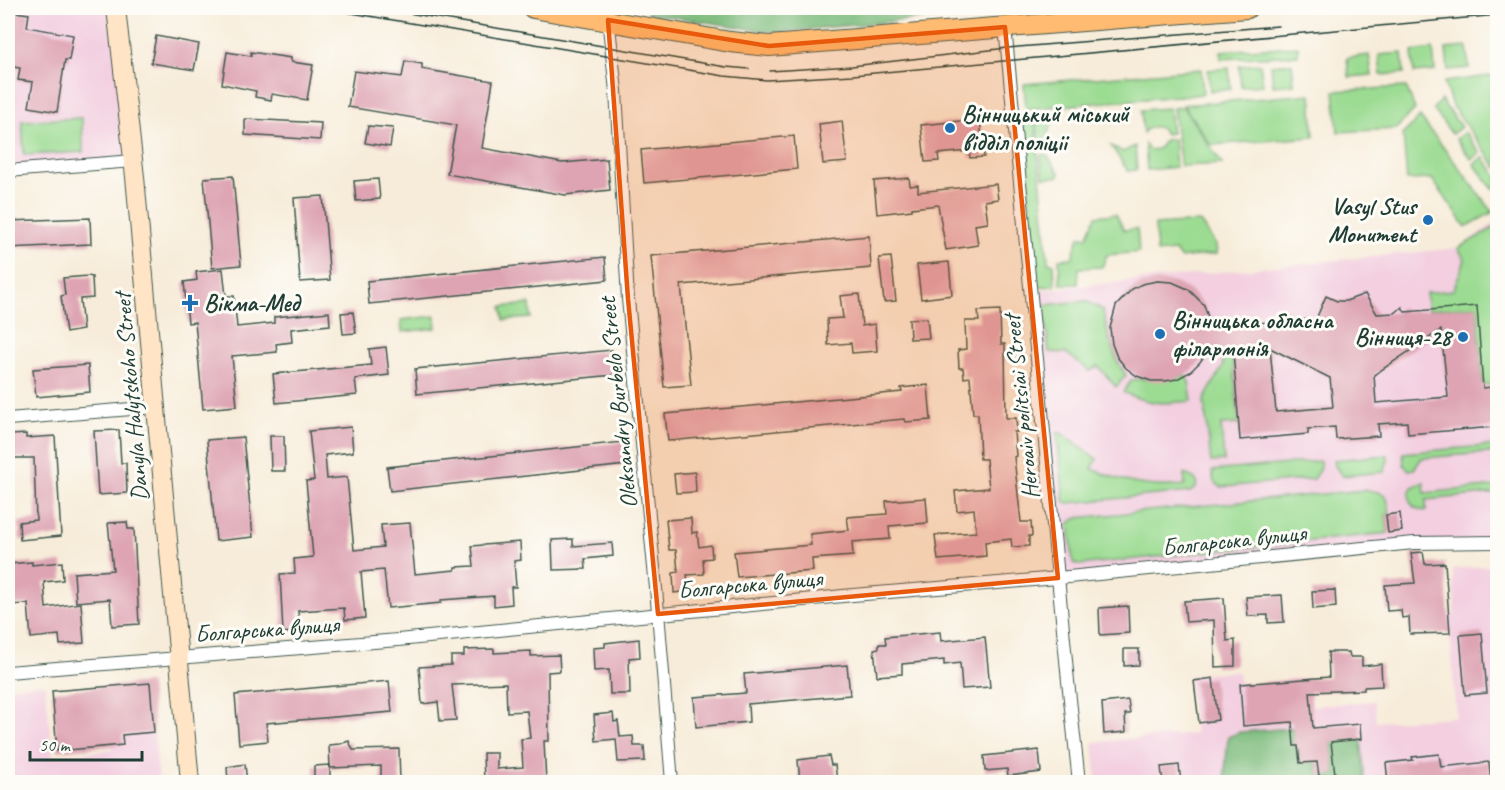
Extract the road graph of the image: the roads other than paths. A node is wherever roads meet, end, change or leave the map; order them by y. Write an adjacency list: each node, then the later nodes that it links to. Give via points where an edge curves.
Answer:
1 (116, 8): 7 (main road, Danyla Halytskoho Street)
2 (533, 8): 5 (main road)
3 (1247, 8): 4 (main road)
4 (1147, 12): 6 (main road)
5 (608, 14): 6 (main road, via 730,42 769,46); 13 (street, Oleksandry Burbelo Street, via 629,310)
6 (1005, 27): 12 (street, Heroaiv politsiai Street)
7 (133, 160): 8 (street); 9 (main road, Danyla Halytskoho Street)
8 (8, 171)
9 (156, 407): 10 (street); 14 (main road, Danyla Halytskoho Street)
10 (8, 419)
11 (1497, 542): 12 (street, Болгарська вулиця, via 1414,543)
12 (1058, 578): 13 (street, Болгарська вулиця); 18 (street, Heroaiv politsiai Street)
13 (658, 614): 14 (street, Болгарська вулиця); 17 (street, Oleksandry Burbelo Street)
14 (179, 657): 15 (street, Болгарська вулиця); 16 (main road, Danyla Halytskoho Street)
15 (8, 672)
16 (190, 783)
17 (672, 783)
18 (1079, 783)

